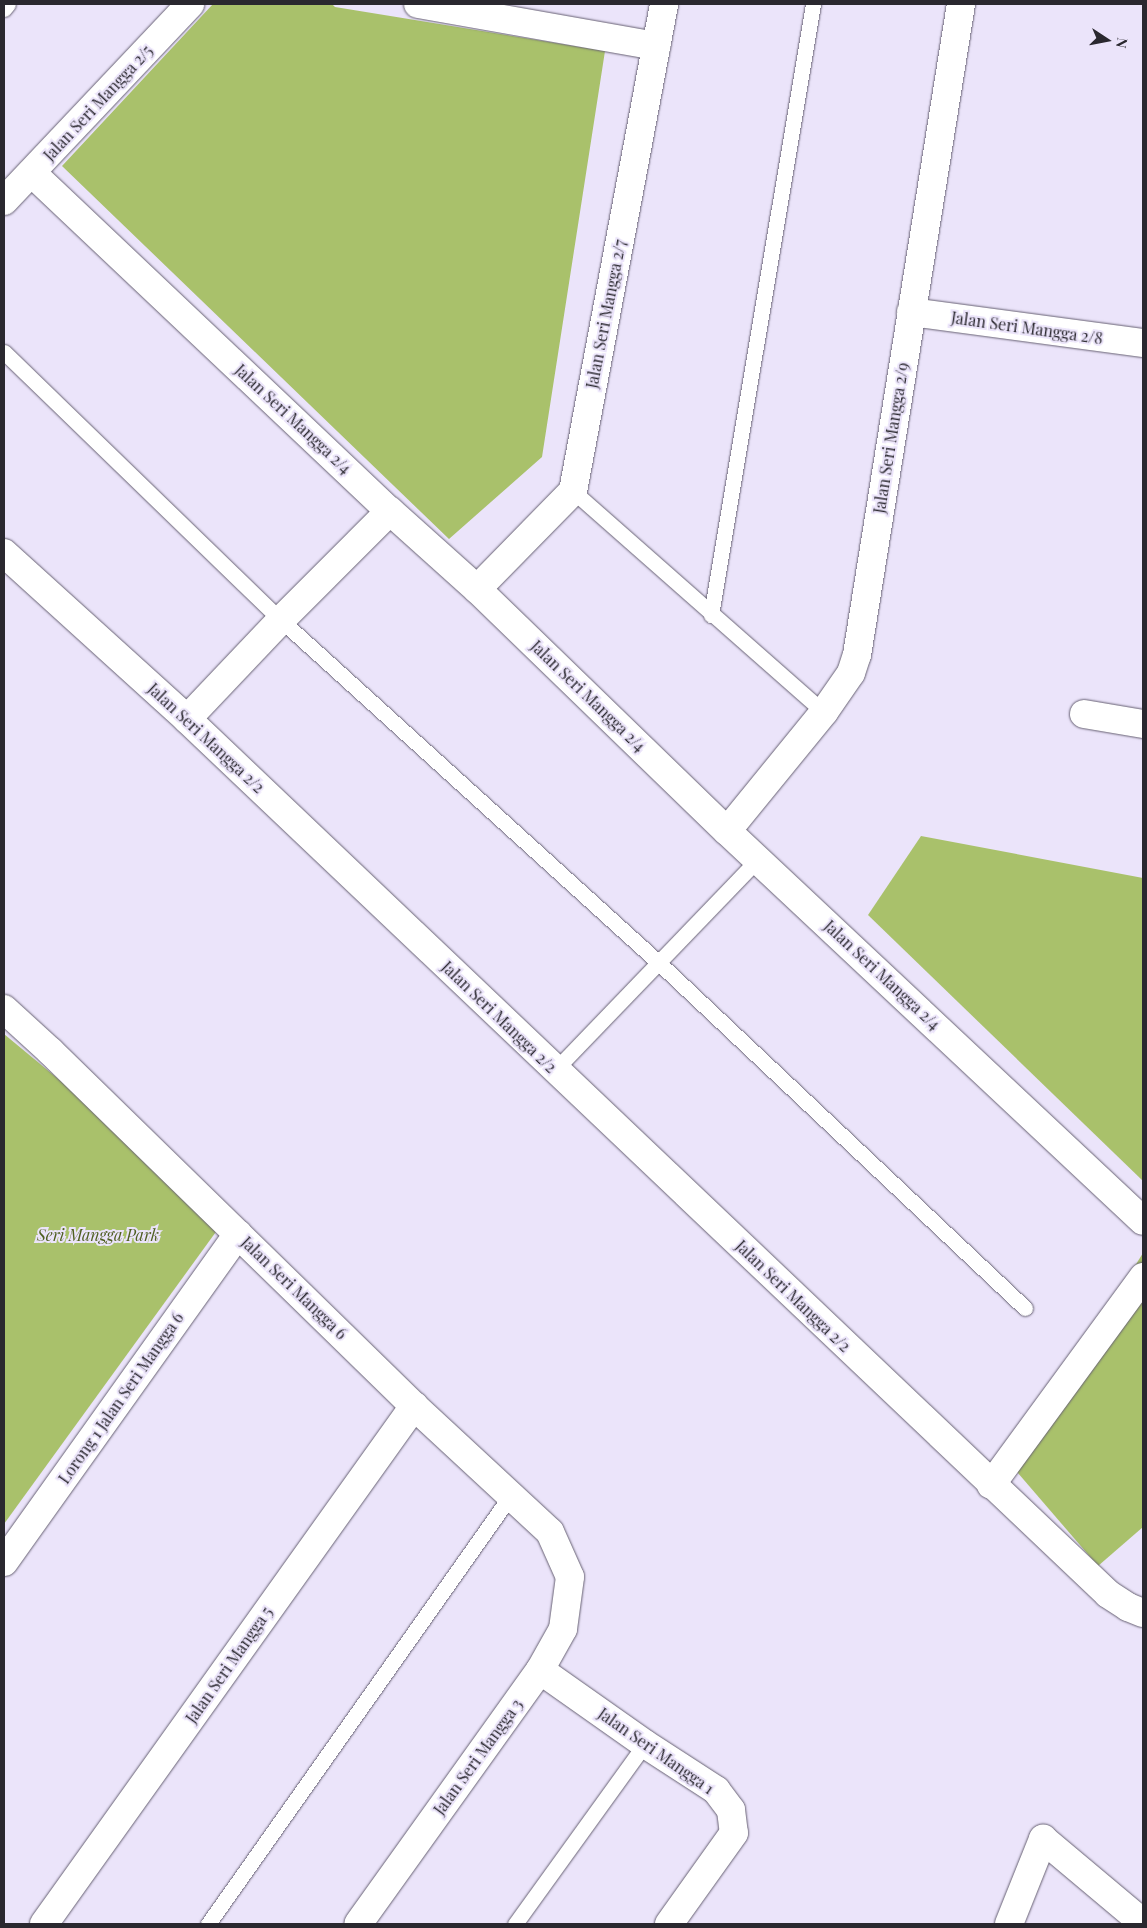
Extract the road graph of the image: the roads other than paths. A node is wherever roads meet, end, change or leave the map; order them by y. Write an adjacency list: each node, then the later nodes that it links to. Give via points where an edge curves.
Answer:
1 (8, 4): 7 (lane)
2 (190, 4): 9 (street, Jalan Seri Mangga 2/5)
3 (418, 4): 8 (street)
4 (664, 4): 8 (street, Jalan Seri Mangga 2/7)
5 (813, 4): 18 (lane)
6 (961, 4): 11 (street, Jalan Seri Mangga 2/9)
7 (4, 9)
8 (656, 46): 14 (street, Jalan Seri Mangga 2/7)
9 (32, 173): 10 (street, Jalan Seri Mangga 2/5); 15 (street, Jalan Seri Mangga 2/4)
10 (4, 201)
11 (911, 312): 12 (street, Jalan Seri Mangga 2/8); 20 (street, Jalan Seri Mangga 2/9, via 857,655 851,673)
12 (1143, 343)
13 (4, 352): 19 (lane)
14 (573, 491): 17 (street); 18 (lane)
15 (390, 510): 17 (street, Jalan Seri Mangga 2/4); 19 (street)
16 (4, 553): 22 (street, Jalan Seri Mangga 2/2)
17 (477, 589): 24 (street, Jalan Seri Mangga 2/4)
18 (711, 615): 20 (lane)
19 (281, 620): 22 (street); 26 (lane)
20 (824, 712): 24 (street, Jalan Seri Mangga 2/9)
21 (1084, 714): 23 (street)
22 (187, 719): 28 (street, Jalan Seri Mangga 2/2)
23 (1143, 724)
24 (727, 832): 25 (street, Jalan Seri Mangga 2/4)
25 (758, 859): 26 (lane); 29 (street, Jalan Seri Mangga 2/4)
26 (659, 963): 28 (lane); 32 (lane)
27 (4, 1009): 30 (street, Jalan Seri Mangga 6)
28 (555, 1070): 34 (street, Jalan Seri Mangga 2/2)
29 (1143, 1221)
30 (238, 1234): 33 (street, Jalan Seri Mangga 6); 36 (street, Lorong 1 Jalan Seri Mangga 6)
31 (1143, 1277): 34 (street)
32 (1025, 1308)
33 (414, 1406): 35 (street, Jalan Seri Mangga 6); 42 (street, Jalan Seri Mangga 5)
34 (991, 1485): 38 (street, Jalan Seri Mangga 2/2, via 1108,1594)
35 (511, 1495): 37 (street, Jalan Seri Mangga 6, via 550,1532); 43 (lane)
36 (4, 1562)
37 (570, 1577): 39 (street, Jalan Seri Mangga 3, via 563,1629)
38 (1143, 1612)
39 (540, 1670): 40 (street, Jalan Seri Mangga 1); 44 (street, Jalan Seri Mangga 3)
40 (645, 1744): 45 (lane); 46 (street, Jalan Seri Mangga 1, via 716,1790 731,1810 734,1833)
41 (1143, 1923): 47 (street, via 1043,1839)
42 (44, 1924)
43 (208, 1924)
44 (358, 1924)
45 (515, 1924)
46 (669, 1924)
47 (1009, 1924)

